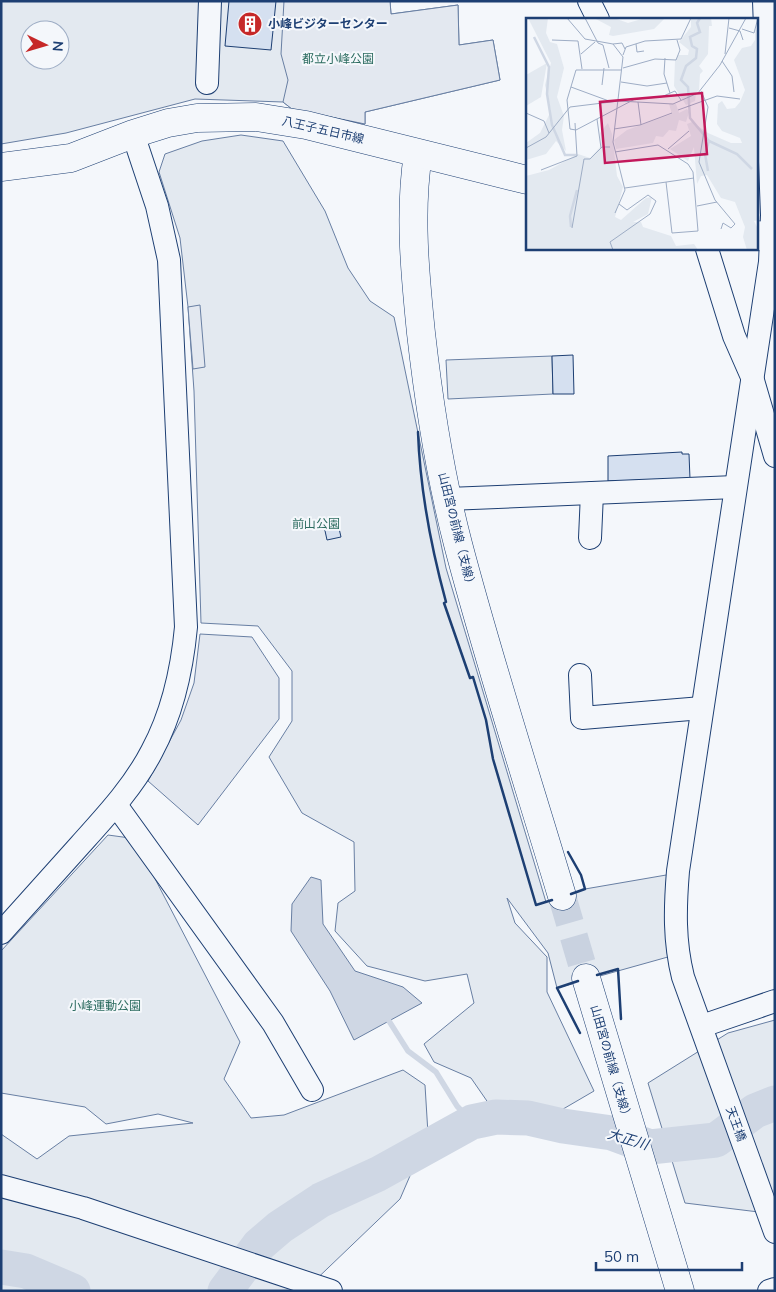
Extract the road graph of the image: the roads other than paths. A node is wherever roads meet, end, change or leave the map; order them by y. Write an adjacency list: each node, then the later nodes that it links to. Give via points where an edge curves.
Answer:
1 (210, 1): 5 (street)
2 (589, 1): 4 (street)
3 (764, 1): 6 (street, 天王橋)
4 (598, 18)
5 (207, 83)
6 (772, 121): 11 (street, 天王橋)
7 (133, 134): 8 (main road, 八王子五日市線, via 197,118 256,117 306,125); 9 (main road, 八王子五日市線, via 71,158); 23 (street, via 160,215 169,260 186,627 177,688 166,723 152,752)
8 (418, 154): 10 (main road, 八王子五日市線); 19 (main road, 山田宮の前線（支線）, via 413,217 419,308 428,397)
9 (1, 167)
10 (526, 180)
11 (768, 238): 13 (street, 天王橋)
12 (707, 250): 13 (street, via 734,336)
13 (752, 377): 14 (street); 15 (street, 天王橋)
14 (775, 456)
15 (739, 461): 16 (street, via 761,456); 17 (street, 天王橋)
16 (775, 461)
17 (735, 487): 18 (street); 22 (street, 天王橋)
18 (592, 493): 19 (street); 20 (street)
19 (448, 498): 24 (main road, 山田宮の前線（支線）, via 458,544)
20 (590, 538)
21 (580, 676): 22 (street, via 582,718)
22 (702, 708): 28 (street, 天王橋, via 678,871 675,924 683,978)
23 (116, 805): 25 (street); 29 (street, via 273,1023)
24 (562, 896)
25 (1, 932)
26 (586, 978): 34 (main road, 山田宮の前線（支線）)
27 (775, 1001): 28 (street)
28 (702, 1026): 31 (street, 天王橋)
29 (312, 1090)
30 (1, 1186): 33 (street, via 164,1233)
31 (775, 1232)
32 (775, 1289): 35 (street)
33 (330, 1291)
34 (680, 1291)
35 (770, 1291)

